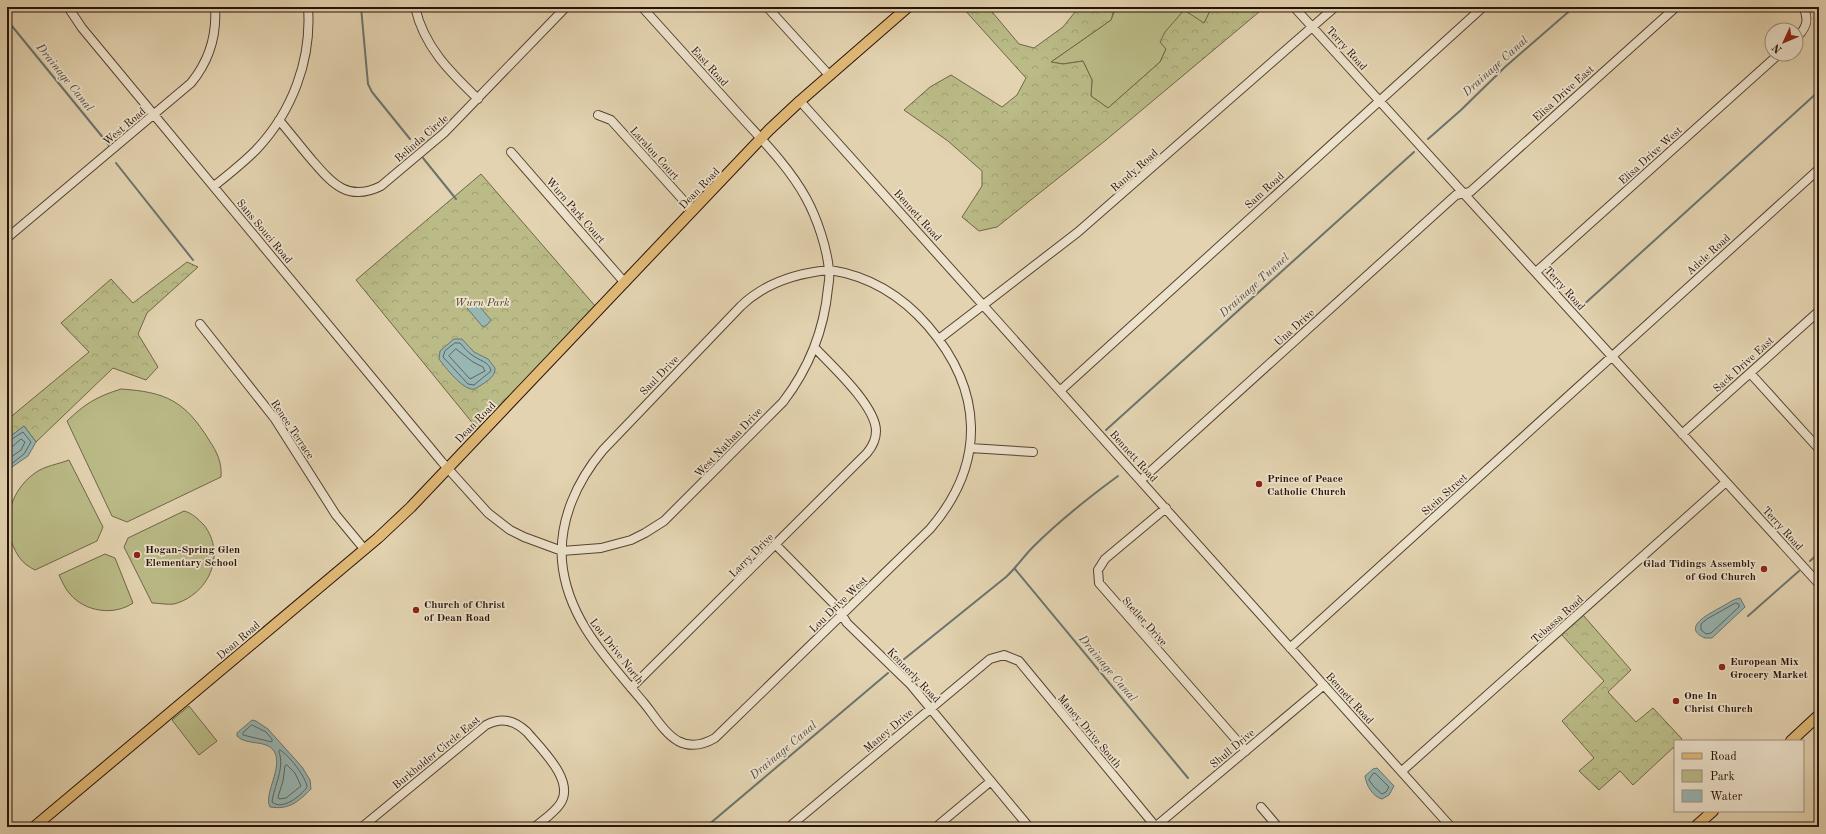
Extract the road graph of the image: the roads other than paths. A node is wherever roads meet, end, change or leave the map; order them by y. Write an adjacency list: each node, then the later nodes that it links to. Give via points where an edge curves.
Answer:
1 (68, 7): 21 (street, Sans Souci Road, via 82,28)
2 (215, 7): 21 (street, West Road, via 213,40 202,69 192,83)
3 (308, 7): 23 (street, via 308,42 302,69)
4 (415, 7): 18 (street, via 421,28 434,52)
5 (566, 7): 18 (street, Belinda Circle)
6 (642, 7): 24 (street, East Road)
7 (768, 7): 17 (street)
8 (908, 7): 17 (main road, Dean Road)
9 (1294, 7): 14 (street, Terry Road)
10 (1335, 7): 14 (street, Randy Road)
11 (1483, 7): 19 (street, Sam Road)
12 (1676, 7): 28 (street, Elisa Drive East, via 1470,192)
13 (1803, 7): 15 (street, via 1807,19)
14 (1313, 28): 19 (street, Terry Road); 34 (street, Randy Road, via 1078,232)
15 (1804, 28)
16 (1770, 62): 32 (street, Elisa Drive West)
17 (829, 75): 20 (main road, Dean Road)
18 (478, 99): 23 (street, Belinda Circle, via 416,158 381,186 364,192 347,191 333,184)
19 (1379, 100): 28 (street, Terry Road); 41 (street, Sam Road)
20 (800, 101): 24 (main road, Dean Road); 34 (street, Bennett Road)
21 (154, 115): 27 (street, Sans Souci Road); 30 (street, West Road)
22 (598, 115): 29 (street, Laralou Court, via 611,120)
23 (279, 120): 27 (street, via 256,150)
24 (761, 140): 29 (main road, Dean Road); 31 (street, East Road, via 787,169 807,199 821,235)
25 (512, 152): 33 (street, Wurn Park Court)
26 (1819, 169): 39 (street, Adele Road)
27 (214, 186): 46 (street, Sans Souci Road, via 442,462)
28 (1464, 193): 32 (street, Terry Road); 47 (street, Una Drive, via 1456,195)
29 (693, 211): 33 (main road, Dean Road)
30 (7, 238)
31 (830, 270): 37 (street, Lou Drive West, via 869,282 898,297); 38 (street, West Nathan Drive, via 828,296); 52 (street, Saul Drive, via 776,282 750,297 613,439 592,463 577,488 565,523)
32 (1536, 272): 39 (street, Terry Road)
33 (625, 283): 46 (main road, Dean Road)
34 (984, 305): 37 (street, Randy Road); 41 (street, Bennett Road)
35 (1819, 311): 40 (street, Sack Drive East)
36 (200, 324): 51 (street, Renee Terrace, via 284,432 336,515)
37 (939, 339): 43 (street, Lou Drive West, via 954,361 967,396 971,427)
38 (815, 348): 50 (street, Larry Drive, via 868,406 874,416 876,431 873,445 867,454); 52 (street, West Nathan Drive, via 806,368 782,402 664,521 645,534 616,545)
39 (1611, 356): 42 (street, Terry Road); 55 (street, Stein Street)
40 (1750, 373): 42 (street, Sack Drive East); 44 (street)
41 (1061, 390): 47 (street, Bennett Road)
42 (1682, 434): 48 (street, Terry Road)
43 (970, 448): 45 (street); 54 (street, Lou Drive West, via 960,484 943,514)
44 (1819, 449)
45 (1033, 452)
46 (449, 467): 51 (main road, Dean Road); 52 (street, Sans Souci Road, via 498,521 524,537)
47 (1141, 480): 49 (street, Bennett Road)
48 (1726, 482): 53 (street, Terry Road); 64 (street, Tebassa Road)
49 (1166, 508): 55 (street, Bennett Road); 63 (street, Stetler Drive, via 1105,559 1098,570 1099,583)
50 (776, 546): 54 (street, Kennerly Road); 58 (street, Larry Drive)
51 (365, 550): 68 (main road, Dean Road)
52 (562, 551): 58 (street, Lou Drive North, via 568,591 582,624)
53 (1819, 584)
54 (842, 615): 59 (street, Kennerly Road); 62 (street, Lou Drive West, via 715,738 697,746)
55 (1290, 648): 57 (street, Bennett Road)
56 (1004, 655): 59 (street, Maney Drive, via 990,659); 74 (street, Maney Drive South, via 1019,661)
57 (1324, 685): 63 (street, Shull Drive); 64 (street, Bennett Road)
58 (631, 688): 62 (street, Lou Drive North, via 671,736)
59 (931, 708): 65 (street, Kennerly Road); 71 (street, Maney Drive)
60 (1819, 715): 61 (main road)
61 (1792, 740)
62 (688, 745)
63 (1246, 751): 74 (street, Shull Drive)
64 (1402, 771): 76 (street, Bennett Road)
65 (991, 781): 72 (street); 73 (street, Kennerly Road)
66 (1261, 807): 75 (street)
67 (1712, 812): 77 (main road)
68 (34, 827)
69 (362, 827): 70 (street, Burkholder Circle East, via 486,725 506,720 527,732 564,781 565,795 555,810)
70 (535, 827)
71 (789, 827)
72 (936, 827)
73 (1029, 827)
74 (1155, 827)
75 (1278, 827)
76 (1451, 827)
77 (1695, 827)

